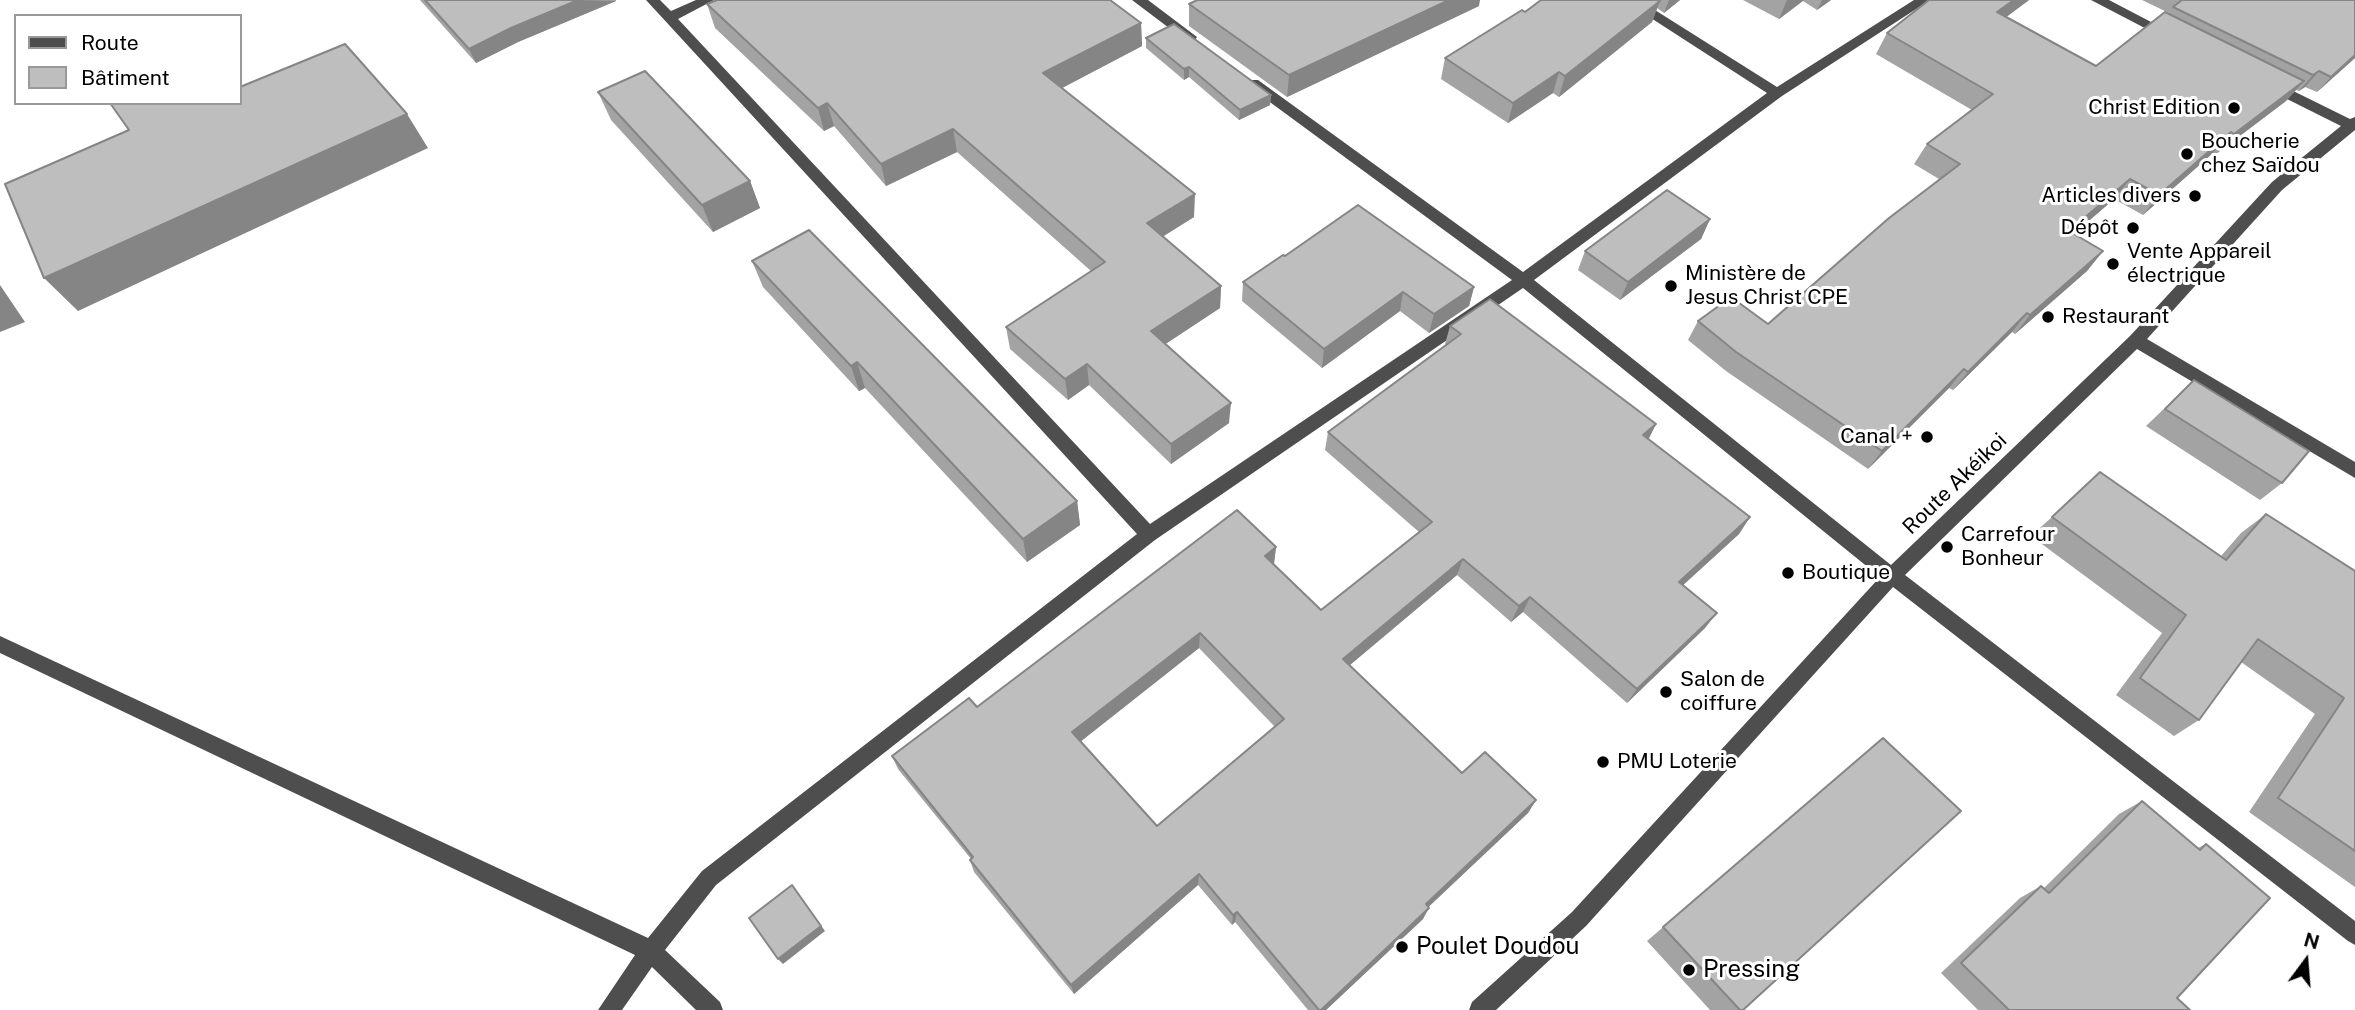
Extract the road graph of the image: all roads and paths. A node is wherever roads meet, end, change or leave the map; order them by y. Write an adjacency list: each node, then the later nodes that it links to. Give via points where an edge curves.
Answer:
1 (653, 0): 7 (street)
2 (707, 0): 7 (street)
3 (1139, 0): 9 (street)
4 (1630, 0): 12 (street)
5 (1923, 0): 12 (street)
6 (2098, 0): 8 (street)
7 (670, 17): 17 (street)
8 (2182, 42)
9 (1207, 49)
10 (1241, 74): 14 (street)
11 (2255, 77): 13 (street)
12 (1777, 93): 14 (street)
13 (2353, 123): 15 (street, Route Akéikoi, via 2277,186)
14 (1523, 280): 17 (street); 18 (street)
15 (2136, 340): 16 (street); 18 (street, Route Akéikoi)
16 (2355, 471)
17 (1149, 535): 21 (street, via 709,878)
18 (1892, 576): 20 (street); 24 (street, Route Akéikoi, via 1580,919)
19 (0, 644): 21 (street)
20 (2355, 934)
21 (651, 951): 22 (street); 23 (street)
22 (609, 1010)
23 (712, 1010)
24 (1480, 1010)

